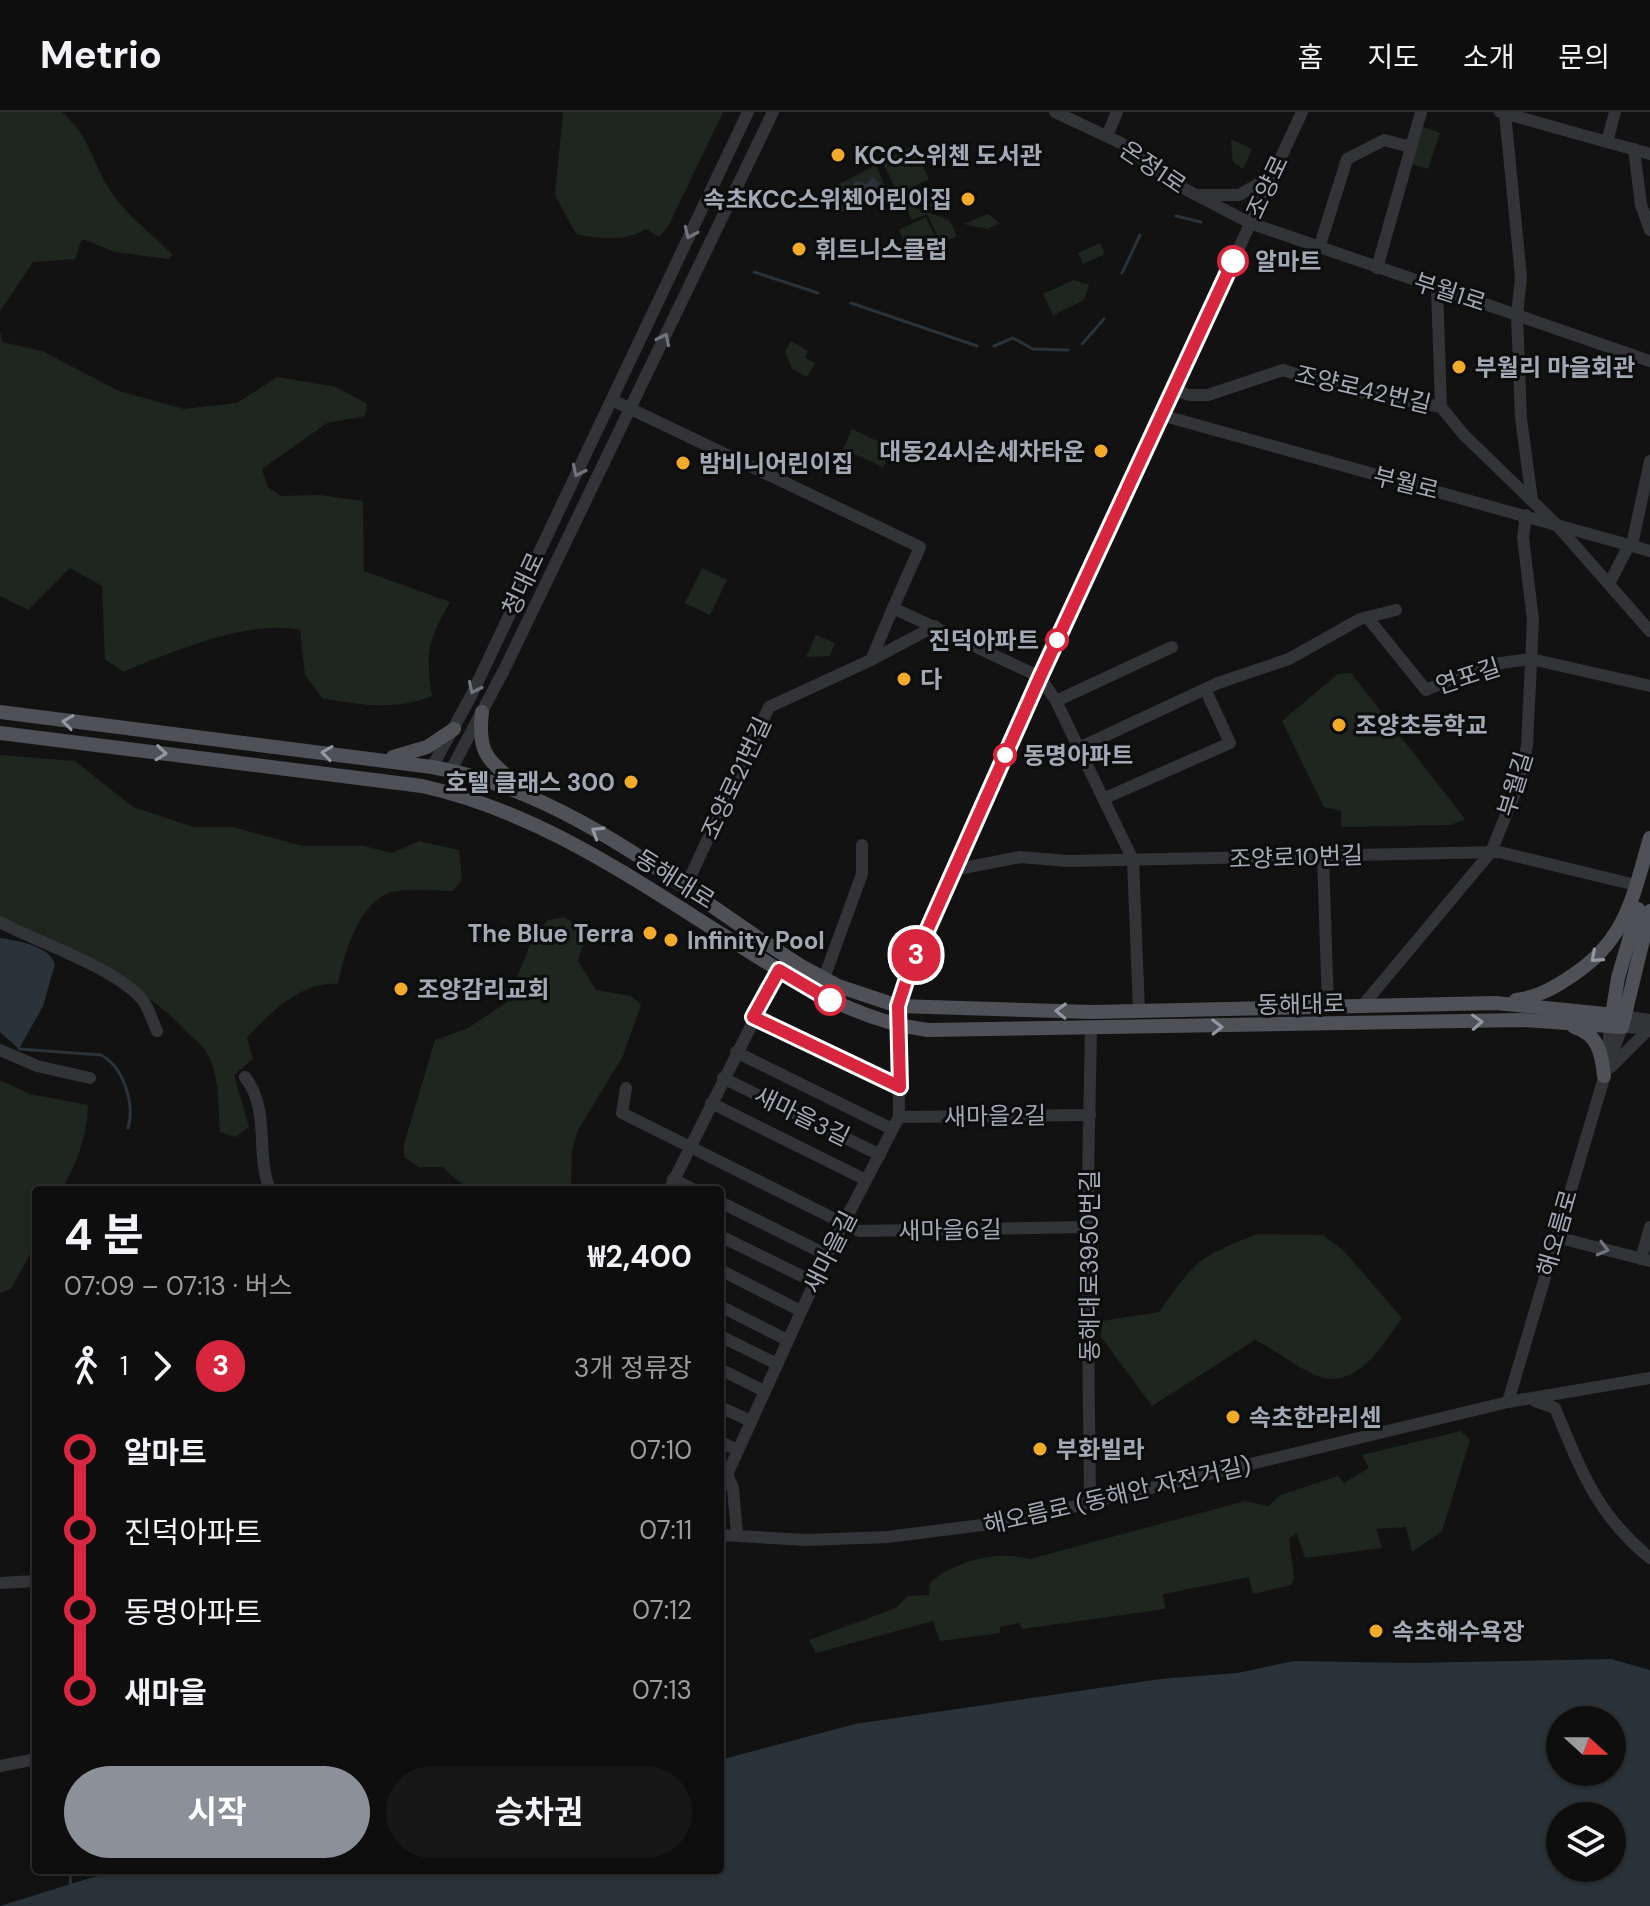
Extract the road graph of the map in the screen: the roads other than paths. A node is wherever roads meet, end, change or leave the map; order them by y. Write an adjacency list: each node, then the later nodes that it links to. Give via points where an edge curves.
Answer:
1 (748, 112): 24 (street, 청대로, one-way to 24)
2 (773, 112): 26 (street, 청대로, one-way to 2)
3 (1055, 112): 9 (street, 온정1로)
4 (1117, 112): 9 (street)
5 (1302, 112): 14 (street, 조양로)
6 (1421, 112): 11 (street)
7 (1615, 112): 10 (street)
8 (1502, 113): 10 (street); 21 (street, via 1521,277)
9 (1107, 136): 15 (street, 온정1로)
10 (1607, 142): 12 (street)
11 (1411, 147): 18 (street, via 1384,140 1347,159); 19 (street)
12 (1634, 149): 13 (street); 17 (street)
13 (1650, 154)
14 (1272, 176): 15 (street, via 1239,195); 16 (street, 조양로)
15 (1195, 195): 16 (street, 온정1로)
16 (1250, 223): 18 (street, 부월1로); 23 (street, 조양로)
17 (1650, 230)
18 (1319, 248): 19 (street, 부월1로)
19 (1377, 268): 20 (street, 부월1로)
20 (1437, 288): 21 (street, 부월1로); 25 (street)
21 (1517, 315): 22 (street, 부월1로); 29 (street, via 1521,418)
22 (1650, 361)
23 (1173, 389): 25 (street, 조양로42번길, via 1208,395 1283,370 1340,388); 27 (street, 조양로)
24 (612, 400): 26 (street); 38 (street, 청대로, one-way to 38)
25 (1441, 407): 29 (street, 조양로42번길)
26 (630, 409): 35 (street, via 920,547); 39 (street, 청대로)
27 (1161, 415): 30 (street, 부월로); 45 (street, 조양로)
28 (1650, 461): 32 (street)
29 (1532, 500): 31 (street, 조양로42번길)
30 (1526, 515): 31 (street, 부월로); 43 (street, 부월길)
31 (1556, 524): 32 (street, 부월로); 34 (street, 조양로42번길)
32 (1631, 545): 33 (street, 부월로); 34 (street)
33 (1650, 551)
34 (1609, 584): 41 (street, 조양로42번길)
35 (893, 608): 40 (street); 44 (street)
36 (1396, 610): 37 (street)
37 (1367, 617): 43 (street, 연포길, via 1426,690 1486,665); 47 (street, via 1289,659)
38 (508, 618): 39 (street); 51 (street, 청대로, one-way to 51)
39 (526, 624): 50 (street, 청대로)
40 (935, 626): 44 (street, 조양로21번길); 45 (street)
41 (1650, 631)
42 (1172, 647): 48 (street)
43 (1531, 659): 46 (street, 연포길); 63 (street, 부월길, via 1527,746 1519,783)
44 (871, 660): 69 (street, 조양로21번길, via 769,707)
45 (1040, 677): 48 (street); 67 (street, 조양로)
46 (1650, 686)
47 (1206, 691): 53 (street); 60 (street, via 1230,743)
48 (1056, 701): 53 (street)
49 (0, 712): 54 (main road, 동해대로, one-way to 49)
50 (482, 712): 56 (street, 청대로); 59 (main road, via 486,758)
51 (454, 729): 54 (main road, via 411,754); 55 (street, 청대로)
52 (0, 733): 57 (main road, 동해대로, one-way to 57)
53 (1081, 747): 60 (street)
54 (380, 760): 55 (main road, 동해대로)
55 (432, 767): 56 (main road, 동해대로); 57 (main road)
56 (451, 770): 58 (main road); 59 (main road, 동해대로)
57 (422, 786): 58 (main road, 동해대로)
58 (440, 790): 72 (main road, 동해대로, via 521,816 560,835)
59 (529, 796): 69 (main road, 동해대로, one-way to 59, via 571,816)
60 (1105, 798): 65 (street)
61 (1650, 838): 68 (main road, 동해대로)
62 (862, 845): 73 (street, via 862,874)
63 (1491, 852): 64 (street, 조양로10번길); 68 (street, 조양로10번길); 75 (street, 부월길)
64 (1323, 856): 65 (street, 조양로10번길); 77 (street, 동해대로)
65 (1133, 860): 67 (street, 조양로10번길, via 1020,857); 78 (street)
66 (1650, 860): 81 (main road)
67 (953, 870): 76 (street, 조양로)
68 (1636, 885): 74 (main road, 동해대로, one-way to 74, via 1618,934 1603,953 1535,998)
69 (685, 888): 73 (main road, 동해대로)
70 (1650, 911): 81 (main road)
71 (0, 922): 87 (street, via 121,983 143,1000)
72 (779, 970): 79 (street); 83 (main road, 동해대로, via 836,1004)
73 (824, 978): 76 (main road, 동해대로)
74 (1496, 1003): 75 (main road, 동해대로); 81 (main road, 동해대로)
75 (1363, 1005): 77 (main road, 동해대로)
76 (898, 1006): 78 (main road, 동해대로, one-way to 76); 83 (street, 새마을길)
77 (1328, 1008): 78 (main road, 동해대로)
78 (1139, 1011): 86 (main road)
79 (753, 1017): 89 (street); 94 (street)
80 (1650, 1020): 81 (street)
81 (1617, 1021): 82 (main road, 동해대로); 84 (street); 90 (street, 해오름로)
82 (1559, 1022): 86 (main road, 동해대로, one-way to 82); 90 (main road, via 1590,1035)
83 (901, 1027): 85 (main road, 동해대로); 94 (street, 새마을길)
84 (1650, 1028): 90 (street)
85 (1091, 1029): 86 (main road, 동해대로); 97 (street, 동해대로3950번길)
86 (1139, 1029)
87 (157, 1031)
88 (0, 1050): 92 (street, via 37,1066)
89 (736, 1052): 93 (street); 98 (street, 새마을2길)
90 (1606, 1071): 108 (street, 해오름로)
91 (245, 1077): 103 (street, via 262,1115)
92 (90, 1078)
93 (723, 1078): 96 (street); 100 (street, 새마을3길)
94 (900, 1087): 98 (street, 새마을길)
95 (626, 1088): 99 (street, 새마을6길, via 622,1113)
96 (711, 1103): 99 (street); 101 (street)
97 (1090, 1115): 98 (street, 새마을2길); 106 (street, 동해대로3950번길)
98 (895, 1123): 100 (street, 새마을길)
99 (688, 1147): 102 (street); 105 (street, 새마을6길)
100 (880, 1155): 101 (street, 새마을길)
101 (866, 1180): 105 (street, 새마을길)
102 (671, 1184)
103 (270, 1186)
104 (724, 1204): 110 (street)
105 (844, 1225): 106 (street, 새마을6길, via 859,1231); 110 (street, 새마을길)
106 (1087, 1227): 129 (street, 동해대로3950번길)
107 (1650, 1227): 111 (street)
108 (1556, 1237): 111 (street, one-way to 111); 122 (street, 해오름로)
109 (724, 1238): 113 (street)
110 (827, 1255): 113 (street, 새마을길)
111 (1645, 1260)
112 (724, 1272): 115 (street)
113 (814, 1282): 115 (street, 새마을길)
114 (724, 1308): 117 (street)
115 (801, 1311): 117 (street, 새마을길)
116 (724, 1338): 118 (street)
117 (787, 1340): 118 (street, 새마을길)
118 (777, 1364): 121 (street, 새마을길)
119 (724, 1371): 121 (street)
120 (1650, 1378): 122 (street)
121 (764, 1391): 124 (street, 새마을길)
122 (1508, 1402): 129 (street, 해오름로 (동해안 자전거길)); 132 (street, via 1543,1401 1555,1408 1592,1495 1616,1527)
123 (724, 1409): 124 (street)
124 (751, 1421): 126 (street, 새마을길)
125 (724, 1444): 126 (street)
126 (738, 1450): 127 (street, 새마을길)
127 (724, 1477)
128 (724, 1480): 130 (street, via 733,1488)
129 (1090, 1503): 130 (street, 해오름로 (동해안 자전거길), via 929,1534 807,1540)
130 (737, 1534): 131 (street, 해오름로 (동해안 자전거길))
131 (724, 1535)
132 (1650, 1558)
133 (32, 1581): 134 (street)
134 (0, 1583)
135 (32, 1760): 136 (street)
136 (0, 1766)

